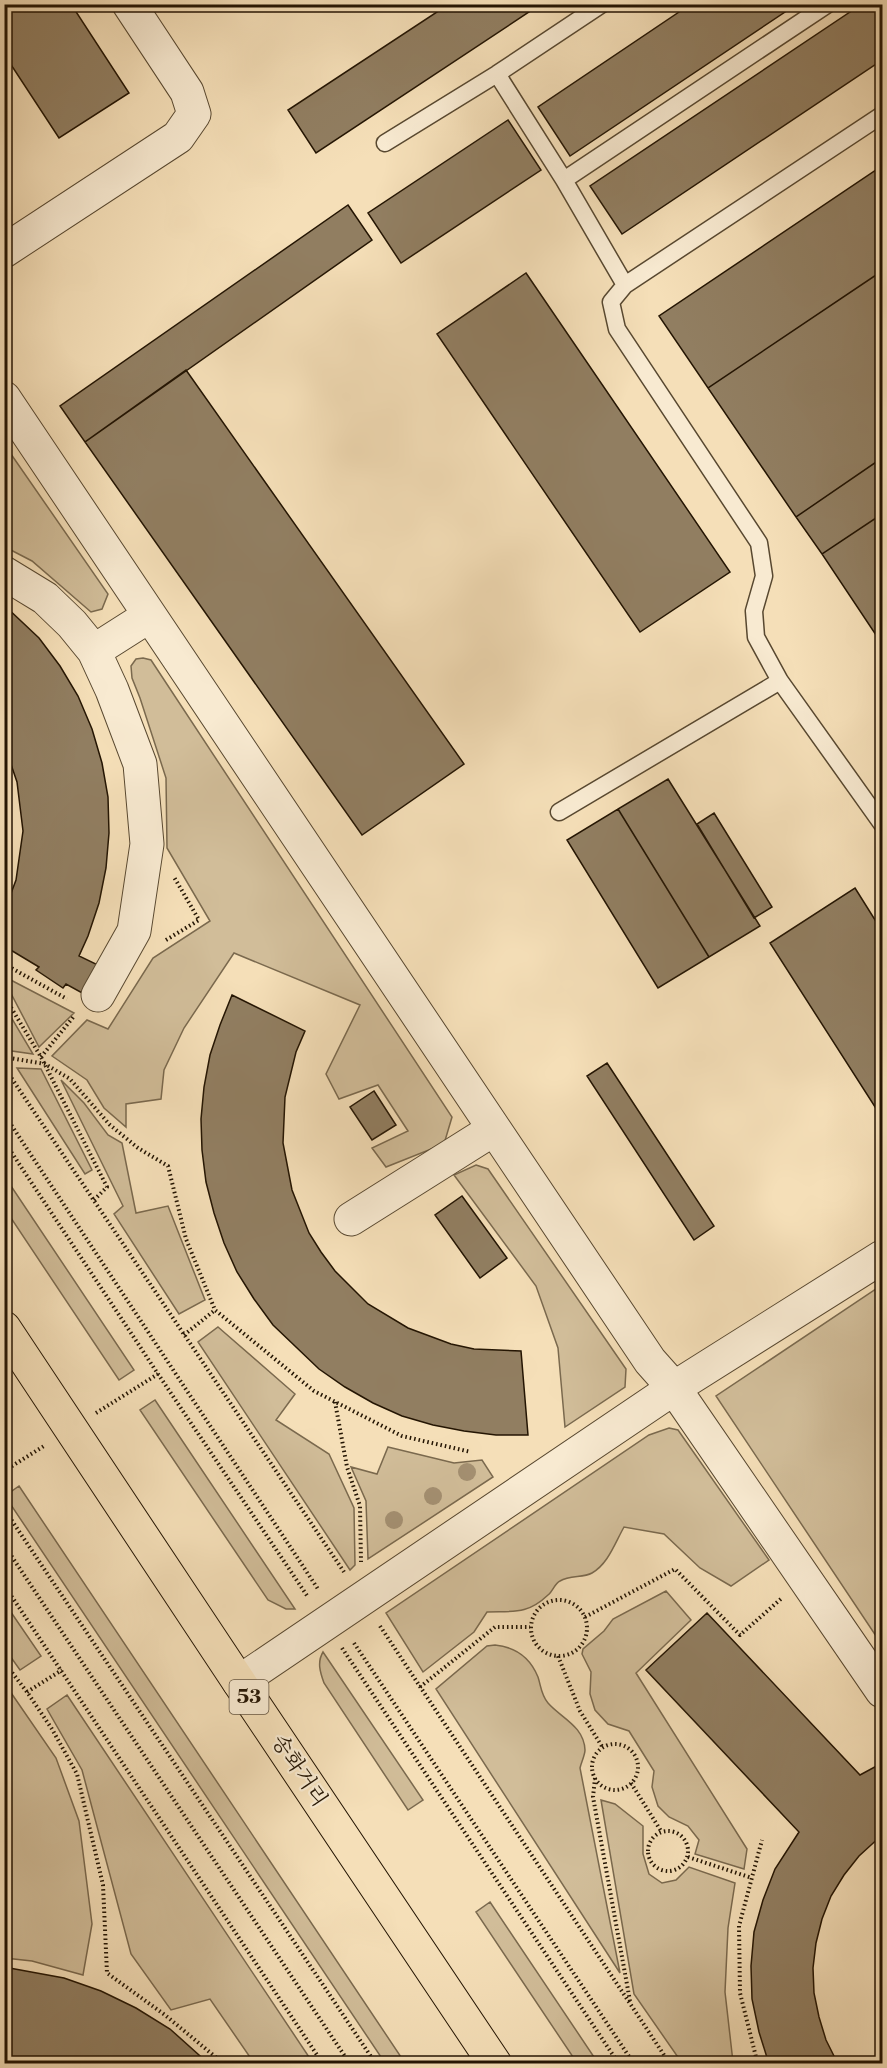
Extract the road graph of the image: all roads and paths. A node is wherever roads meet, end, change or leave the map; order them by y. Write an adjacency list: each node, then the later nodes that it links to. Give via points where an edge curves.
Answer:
1 (129, 4): 8 (street, via 187,92 194,114 178,137)
2 (602, 4): 4 (lane)
3 (828, 4): 7 (lane)
4 (497, 74): 6 (lane); 7 (lane)
5 (882, 115): 9 (lane)
6 (385, 143)
7 (564, 180): 9 (lane)
8 (4, 251)
9 (625, 285): 14 (lane, via 611,302 617,329 759,543 764,576 754,611 756,637)
10 (4, 398): 12 (street)
11 (4, 573): 13 (street, via 45,598)
12 (149, 616): 13 (street); 23 (street)
13 (94, 651): 18 (street, via 140,764 147,844 134,931)
14 (780, 681): 15 (lane); 16 (lane)
15 (559, 812)
16 (882, 824)
17 (4, 996): 20 (path)
18 (89, 1001): 20 (path)
19 (4, 1057): 21 (path)
20 (41, 1057): 21 (path)
21 (45, 1064): 24 (path, via 107,1187); 27 (path, via 70,1079 110,1125 168,1166 186,1239)
22 (4, 1067): 24 (path)
23 (494, 1129): 25 (street); 30 (street, via 650,1361)
24 (94, 1200): 29 (path)
25 (351, 1219)
26 (882, 1257): 30 (street)
27 (215, 1310): 29 (path); 31 (path, via 314,1391)
28 (4, 1328): 43 (main road, 송화거리 / 53)
29 (184, 1335): 36 (path)
30 (674, 1389): 36 (street); 45 (street)
31 (334, 1401): 32 (path, via 402,1436); 36 (path, via 346,1467 360,1506 361,1571)
32 (471, 1452)
33 (4, 1509): 59 (path)
34 (4, 1545): 58 (path)
35 (4, 1585): 42 (path)
36 (355, 1589): 43 (street); 44 (path)
37 (785, 1589): 38 (path, via 782,1598 740,1635 675,1569)
38 (585, 1617): 39 (path, via 570,1601 559,1599 539,1608); 40 (path, via 585,1639 579,1648)
39 (530, 1627): 40 (path, via 538,1648); 44 (path, via 495,1627)
40 (558, 1656): 47 (path, via 580,1711)
41 (4, 1662): 46 (path)
42 (62, 1670): 46 (path); 57 (path)
43 (239, 1682): 60 (main road, 송화거리 / 53)
44 (420, 1687): 54 (path)
45 (882, 1691)
46 (27, 1692): 56 (path, via 76,1774 103,1885 107,1973)
47 (603, 1748): 48 (path, via 593,1758); 49 (path, via 618,1744 635,1755 638,1765)
48 (595, 1778): 49 (path, via 611,1790); 54 (path, via 593,1797)
49 (631, 1783): 50 (path)
50 (661, 1832): 52 (path, via 670,1830 685,1839); 52 (path, via 648,1845 651,1863 658,1869 676,1870)
51 (762, 1840): 53 (path)
52 (688, 1857): 53 (path)
53 (752, 1878): 55 (path, via 739,1926 740,1993)
54 (631, 2004): 61 (path)
55 (756, 2057): 62 (path); 63 (path)
56 (224, 2064)
57 (323, 2064)
58 (350, 2064)
59 (376, 2064)
60 (495, 2064)
61 (670, 2064)
62 (747, 2064)
63 (760, 2064)

